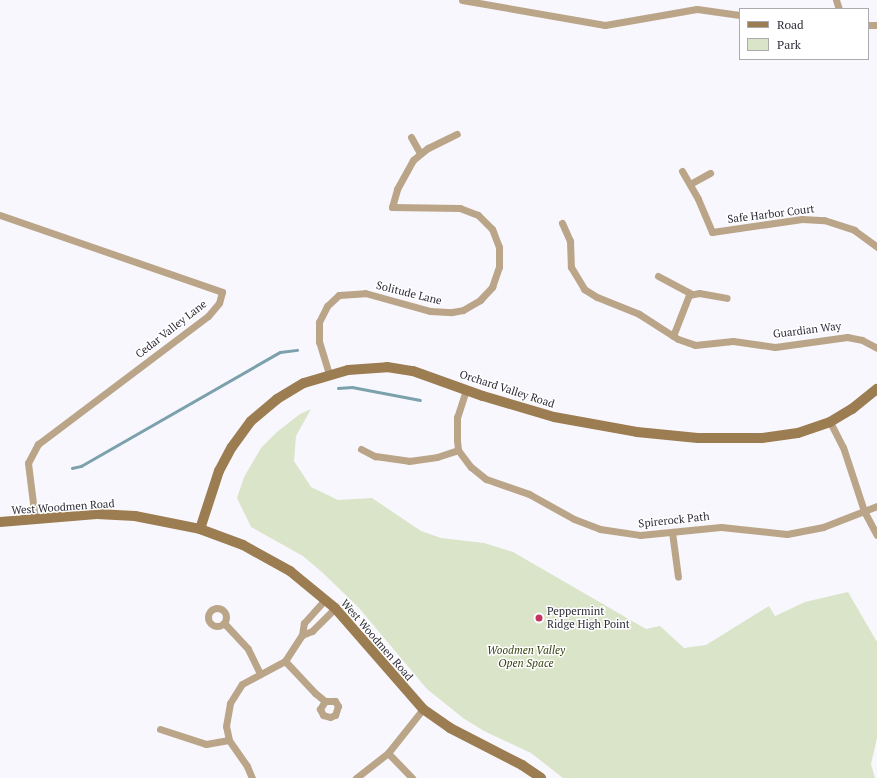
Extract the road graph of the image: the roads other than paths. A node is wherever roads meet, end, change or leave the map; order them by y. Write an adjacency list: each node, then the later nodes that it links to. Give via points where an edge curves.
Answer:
1 (462, 0): 2 (street, via 604,25 697,9)
2 (739, 14)
3 (457, 134): 5 (street)
4 (411, 137): 5 (street)
5 (420, 153): 17 (street, Solitude Lane, via 397,189 392,207 460,208 478,215 492,229 499,247 496,278 480,300 463,310 452,312 430,311 365,293 339,295 327,306 319,322 319,342)
6 (682, 171): 8 (street, Safe Harbor Court)
7 (710, 173): 8 (street)
8 (690, 184): 11 (street, Safe Harbor Court, via 712,232 802,219 824,220 854,230)
9 (0, 215): 25 (street, Cedar Valley Lane, via 222,292 219,303 208,316 38,444 28,463)
10 (562, 223): 15 (street, Guardian Way, via 570,241 571,267 584,289 639,314)
11 (877, 248)
12 (658, 276): 13 (street)
13 (692, 294): 14 (street); 15 (street, via 687,298)
14 (727, 298)
15 (673, 336): 16 (street, Guardian Way, via 695,345 732,341 775,347 847,337 862,340)
16 (877, 348)
17 (329, 374): 19 (main road, Orchard Valley Road, via 387,367 425,374); 27 (main road, Orchard Valley Road, via 304,383 277,399 242,432 219,471)
18 (877, 389): 20 (main road, Orchard Valley Road, via 852,409)
19 (466, 390): 20 (main road, Orchard Valley Road, via 554,417 594,426 674,437 776,437 798,433); 22 (street, via 457,417)
20 (830, 422): 24 (street, via 848,459)
21 (361, 449): 22 (street, via 375,456 409,461 437,457)
22 (458, 450): 28 (street, Spirerock Path, via 471,467 486,479 529,494 587,524 627,534)
23 (877, 506): 24 (street, Spirerock Path)
24 (864, 511): 28 (street, Spirerock Path, via 823,527 787,534 721,526); 29 (street)
25 (35, 519): 26 (main road, West Woodmen Road); 27 (main road, West Woodmen Road, via 115,514 158,519)
26 (0, 522)
27 (200, 528): 31 (main road, West Woodmen Road, via 265,555 290,571)
28 (672, 532): 30 (street)
29 (877, 535)
30 (678, 577)
31 (325, 600): 32 (main road, West Woodmen Road); 34 (street, via 304,623)
32 (335, 608): 34 (street, via 312,632); 38 (main road, West Woodmen Road)
33 (224, 623): 36 (street, via 248,649)
34 (302, 635): 35 (street)
35 (285, 661): 36 (street); 37 (street)
36 (260, 674): 40 (street, via 242,684 230,703 226,726)
37 (325, 701)
38 (423, 709): 41 (street); 45 (main road, West Woodmen Road, via 450,728 522,765)
39 (160, 729): 40 (street, via 206,744)
40 (229, 740): 42 (street)
41 (388, 753): 43 (street); 44 (street)
42 (252, 778)
43 (356, 778)
44 (412, 778)
45 (541, 778)

